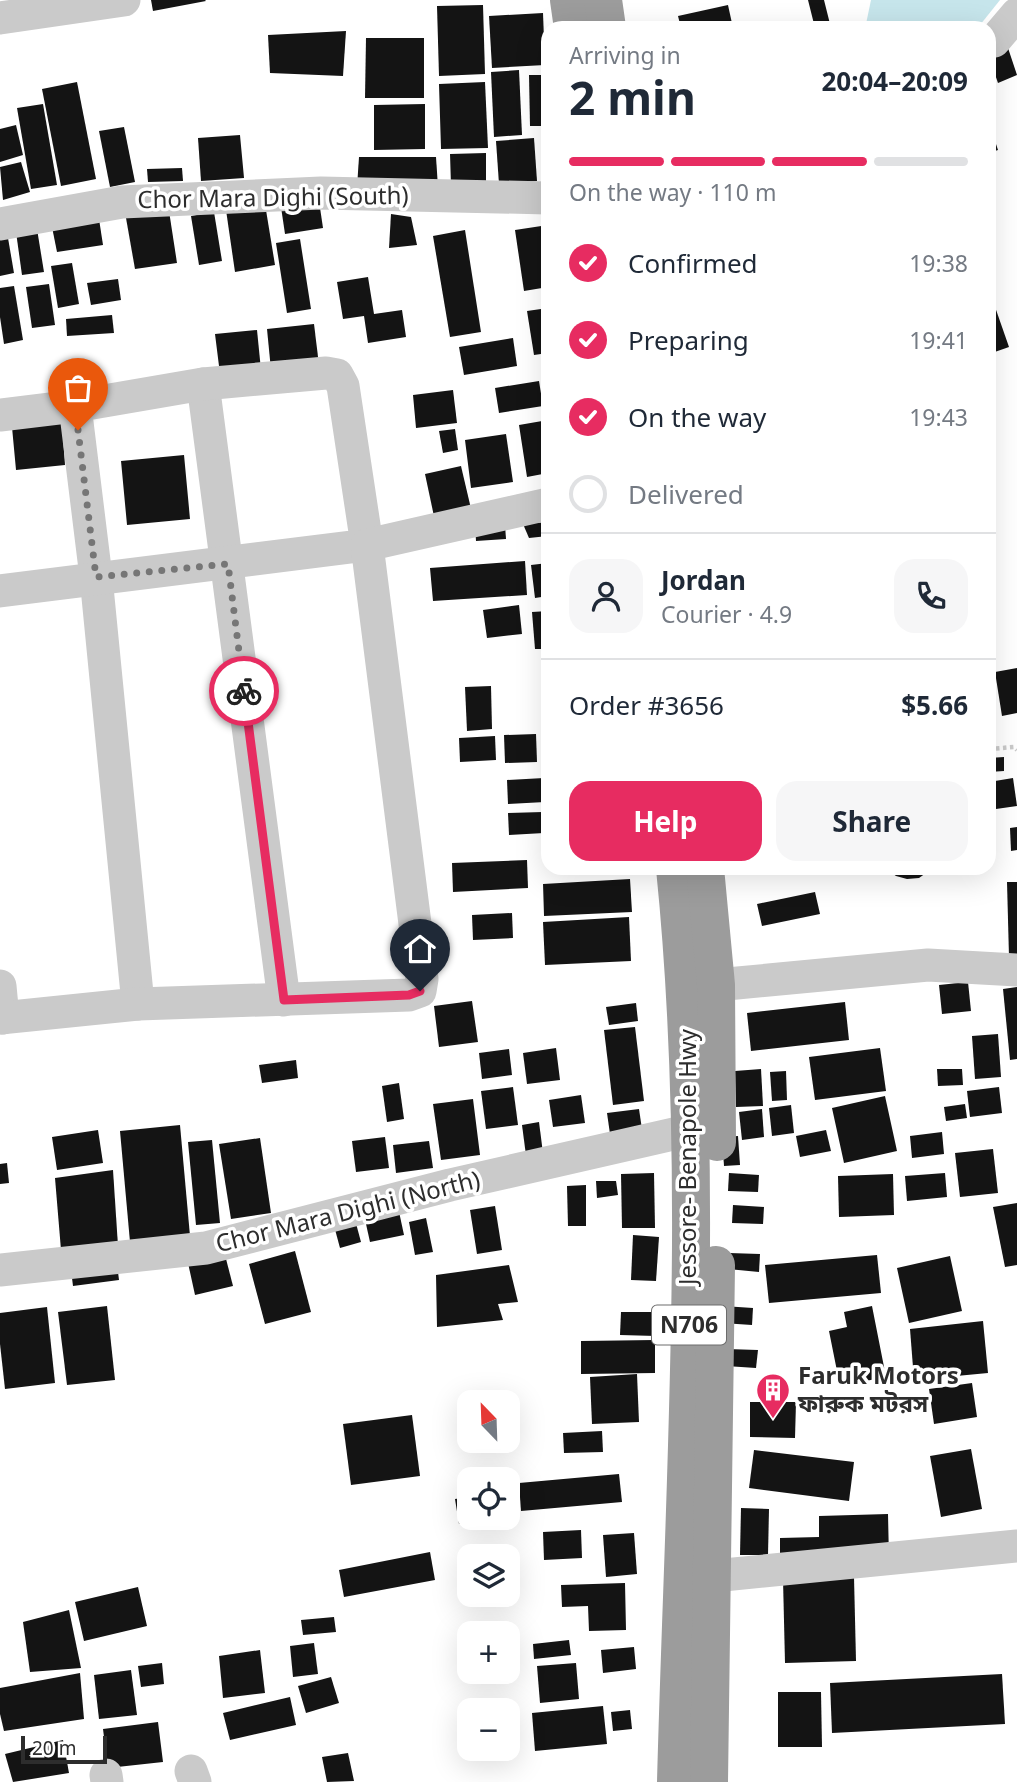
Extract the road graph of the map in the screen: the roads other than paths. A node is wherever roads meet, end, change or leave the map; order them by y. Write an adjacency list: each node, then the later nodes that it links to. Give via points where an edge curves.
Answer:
1 (124, 0): 5 (street)
2 (569, 0): 6 (highway)
3 (603, 0): 7 (highway)
4 (1017, 14): 8 (street)
5 (0, 18)
6 (572, 21)
7 (606, 21)
8 (996, 39)
9 (541, 198): 10 (street, Chor Mara Dighi (South), via 321,193 135,201)
10 (0, 224)
11 (203, 384): 12 (street); 15 (street, via 337,375 343,386); 16 (street)
12 (75, 406): 13 (street); 17 (street)
13 (0, 415)
14 (541, 505): 15 (street)
15 (366, 545): 16 (street); 24 (street, via 420,991)
16 (228, 564): 17 (street); 24 (street)
17 (96, 577): 18 (street); 25 (street)
18 (0, 591)
19 (676, 875): 27 (highway, Jessore- Benapole Hwy / N706, via 686,971)
20 (706, 875): 22 (highway, Jessore- Benapole Hwy / N706)
21 (1017, 970): 22 (street, via 928,965)
22 (716, 985): 30 (highway, Jessore- Benapole Hwy / N706)
23 (0, 986): 26 (street)
24 (284, 1000): 25 (street)
25 (138, 1004): 26 (street)
26 (2, 1018)
27 (691, 1130): 28 (street, Chor Mara Dighi (North), via 450,1185 206,1248); 31 (highway, Jessore- Benapole Hwy / N706)
28 (0, 1270)
29 (1017, 1545): 30 (street)
30 (713, 1576): 32 (highway, Jessore- Benapole Hwy / N706)
31 (676, 1782)
32 (709, 1782)

